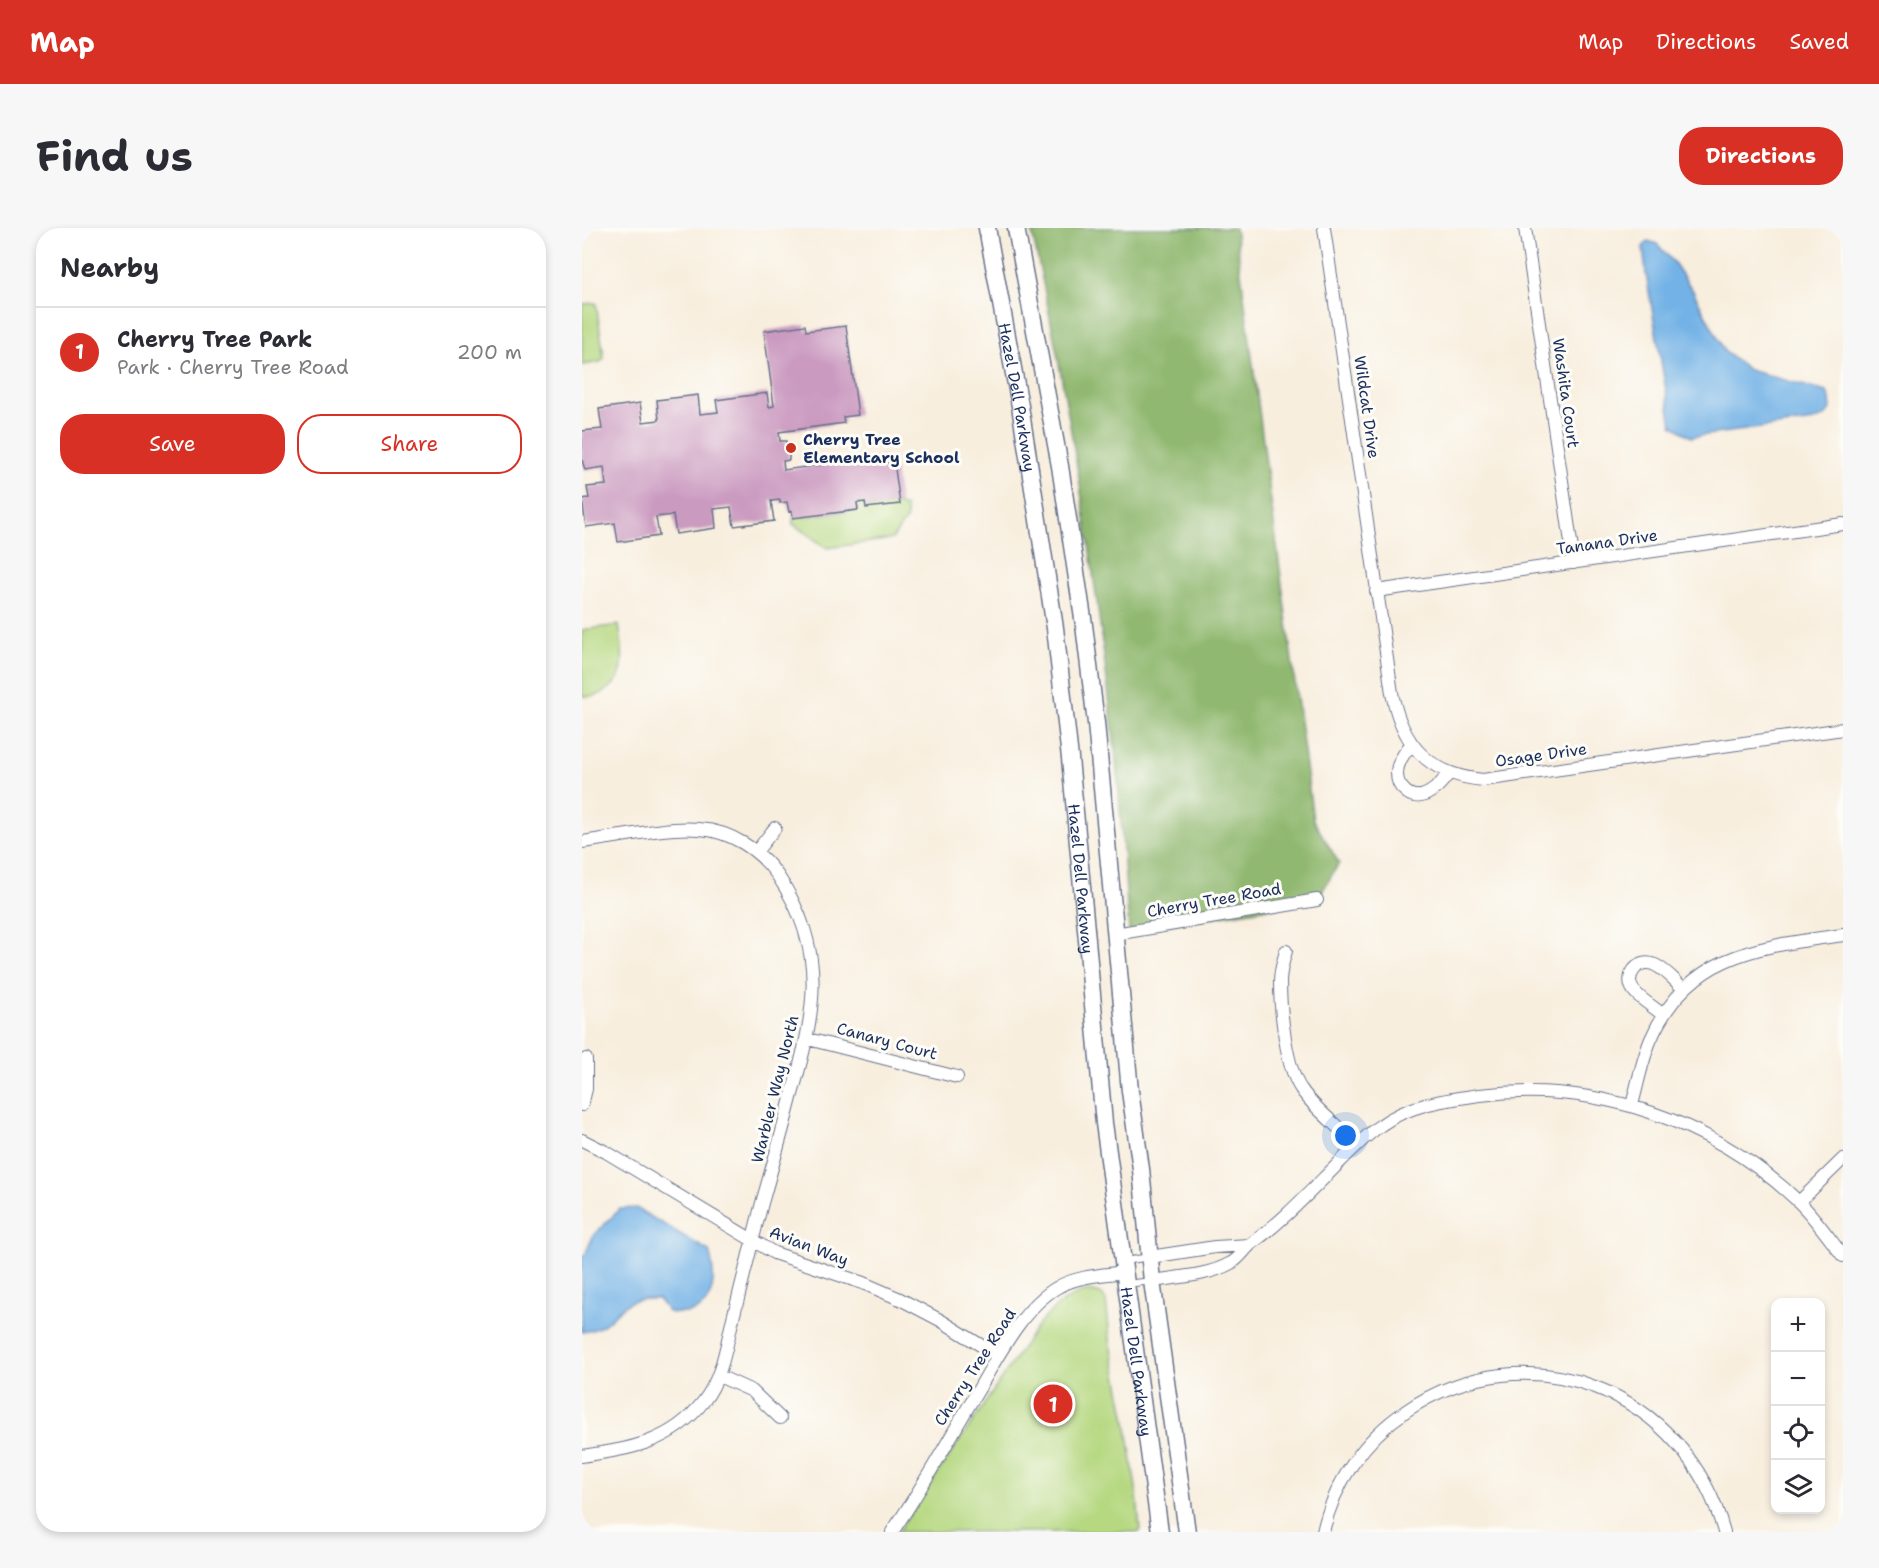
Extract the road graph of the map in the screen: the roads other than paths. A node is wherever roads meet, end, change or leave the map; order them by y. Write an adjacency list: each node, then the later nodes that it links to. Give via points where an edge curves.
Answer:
1 (987, 228): 33 (main road, Hazel Dell Parkway, via 1055,628 1096,1042)
2 (1016, 228): 15 (main road, Hazel Dell Parkway, via 1060,466 1084,625)
3 (1324, 228): 7 (street, Wildcat Drive)
4 (1525, 228): 6 (street, Washita Court)
5 (1843, 524): 6 (street, Tanana Drive)
6 (1574, 563): 7 (street, Tanana Drive)
7 (1376, 591): 9 (street, Osage Drive, via 1394,706)
8 (1843, 729): 10 (street, Osage Drive, via 1497,778 1471,778)
9 (1411, 744): 10 (street, Osage Drive, via 1431,763); 10 (street, via 1401,759 1397,776 1408,794 1425,795)
10 (1449, 772)
11 (775, 828): 13 (street)
12 (582, 842): 13 (street, Warbler Way North, via 700,829 731,837)
13 (756, 852): 20 (street, Warbler Way North, via 784,885 810,949 813,996)
14 (1317, 900): 15 (street, Cherry Tree Road)
15 (1115, 934): 32 (main road, Hazel Dell Parkway)
16 (1843, 936): 18 (street, via 1750,951 1714,966)
17 (1286, 951): 26 (street, via 1280,983 1292,1073 1301,1089)
18 (1684, 988): 19 (street); 19 (street, via 1653,964 1643,963 1633,970 1633,990)
19 (1663, 1015): 24 (street, via 1646,1055)
20 (808, 1039): 22 (street, Canary Court); 29 (street, Warbler Way North)
21 (586, 1059): 23 (street)
22 (957, 1077)
23 (582, 1105)
24 (1632, 1105): 26 (street, via 1550,1093 1511,1092 1452,1099 1396,1116); 28 (street, via 1716,1140)
25 (582, 1140): 29 (street, Avian Way)
26 (1356, 1145): 30 (street, via 1285,1218)
27 (1843, 1158): 28 (street)
28 (1799, 1202): 31 (street)
29 (753, 1241): 35 (street, Avian Way, via 774,1253 900,1299); 36 (street, Warbler Way North)
30 (1250, 1245): 32 (street); 34 (street, via 1233,1262 1212,1271)
31 (1843, 1256)
32 (1150, 1257): 33 (lane); 34 (main road, Hazel Dell Parkway)
33 (1124, 1272): 34 (lane); 35 (street, Cherry Tree Road, via 1079,1279 1059,1287 1039,1302); 40 (main road, Hazel Dell Parkway)
34 (1152, 1281): 41 (main road, Hazel Dell Parkway)
35 (998, 1356): 39 (street, Cherry Tree Road)
36 (719, 1376): 37 (street, via 752,1391); 38 (street, Warbler Way North, via 702,1404 666,1434 642,1445)
37 (780, 1418)
38 (582, 1456)
39 (892, 1532)
40 (1160, 1532)
41 (1187, 1532)
42 (1323, 1532): 43 (street, via 1333,1499 1350,1468 1394,1419 1448,1388 1481,1378 1518,1374 1555,1376 1581,1383 1613,1395 1651,1418 1679,1444 1698,1470)
43 (1724, 1532)

